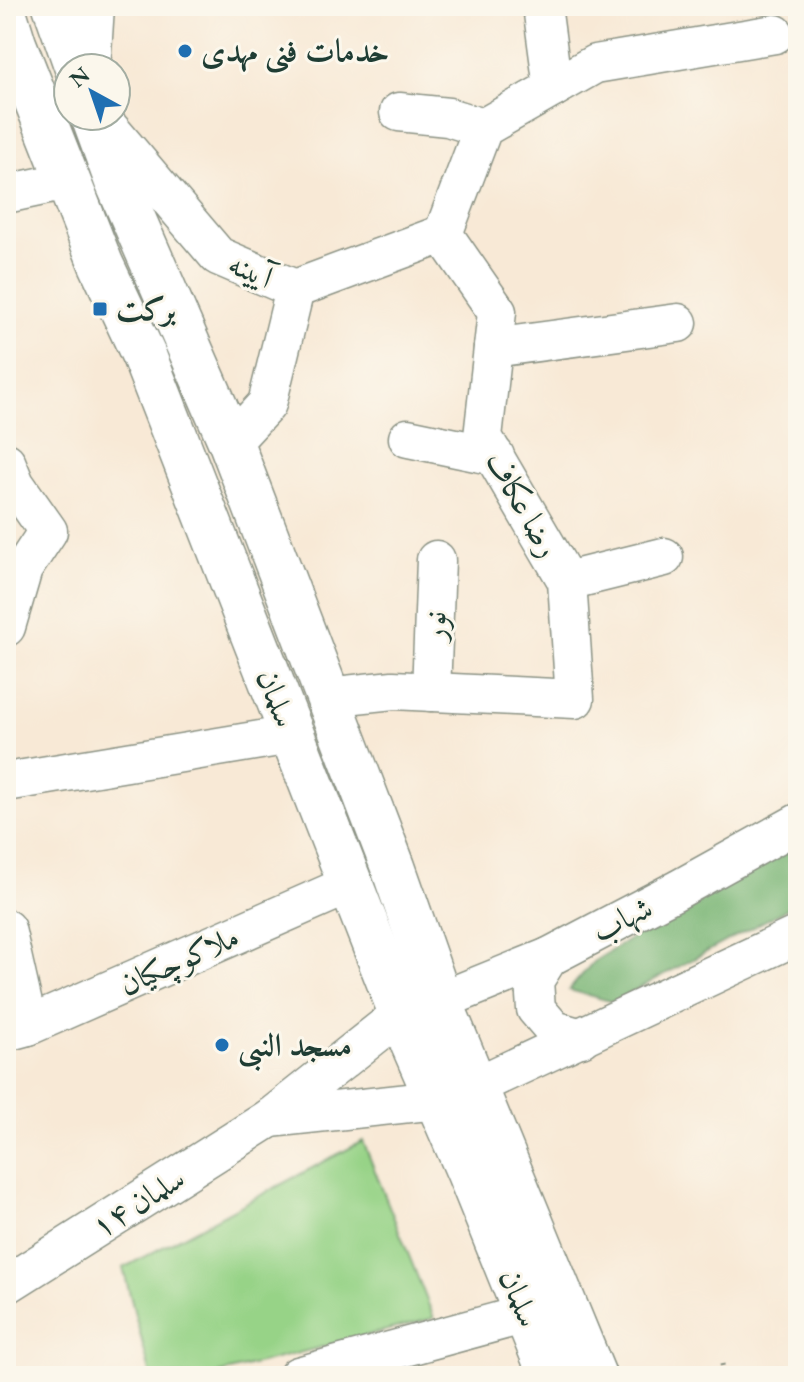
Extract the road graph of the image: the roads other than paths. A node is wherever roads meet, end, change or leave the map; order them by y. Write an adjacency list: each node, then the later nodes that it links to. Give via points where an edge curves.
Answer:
1 (55, 6): 6 (main road)
2 (95, 6): 7 (street)
3 (542, 6): 8 (street)
4 (6, 18): 13 (main road, سلمان)
5 (775, 34): 8 (street, via 595,64)
6 (71, 52)
7 (92, 52)
8 (553, 88): 10 (street)
9 (399, 112): 10 (street, via 448,117)
10 (483, 128): 15 (street)
11 (101, 132): 20 (main road, سلمان, via 116,179)
12 (110, 132): 16 (street, آیینه, via 218,256)
13 (67, 181): 14 (street); 29 (main road, سلمان, via 144,356)
14 (6, 194)
15 (443, 234): 16 (street); 18 (street, رضا عکاف, via 497,312)
16 (295, 289): 20 (street, آیینه, via 267,404)
17 (678, 323): 18 (street)
18 (493, 348): 21 (street, رضا عکاف, via 483,437)
19 (408, 438): 21 (street)
20 (231, 443): 28 (main road, سلمان)
21 (495, 456): 25 (street, رضا عکاف)
22 (6, 462): 26 (street, via 48,531 23,569)
23 (664, 557): 25 (street)
24 (436, 560): 27 (street, نور)
25 (567, 581): 27 (street, رضا عکاف, via 575,699)
26 (6, 627)
27 (431, 692): 28 (street, رضا عکاف)
28 (327, 697): 36 (main road, سلمان, via 393,867)
29 (291, 735): 30 (street); 32 (main road, سلمان)
30 (6, 782)
31 (798, 823): 35 (street, شهاب)
32 (351, 884): 36 (main road, سلمان); 37 (street, ملاکوچکیان)
33 (6, 929): 37 (street)
34 (798, 935): 38 (street)
35 (549, 957): 36 (street, شهاب); 38 (street, via 534,981 536,1009 554,1030)
36 (421, 1007): 39 (main road, سلمان); 40 (street, سلمان ۱۴)
37 (17, 1029)
38 (581, 1038): 39 (street)
39 (456, 1093): 40 (street, سلمان ۱۴); 42 (main road, سلمان); 45 (main road, سلمان)
40 (270, 1118): 41 (street, سلمان ۱۴)
41 (6, 1285)
42 (526, 1314): 43 (street); 44 (main road, سلمان)
43 (298, 1376)
44 (551, 1376)
45 (594, 1376)

